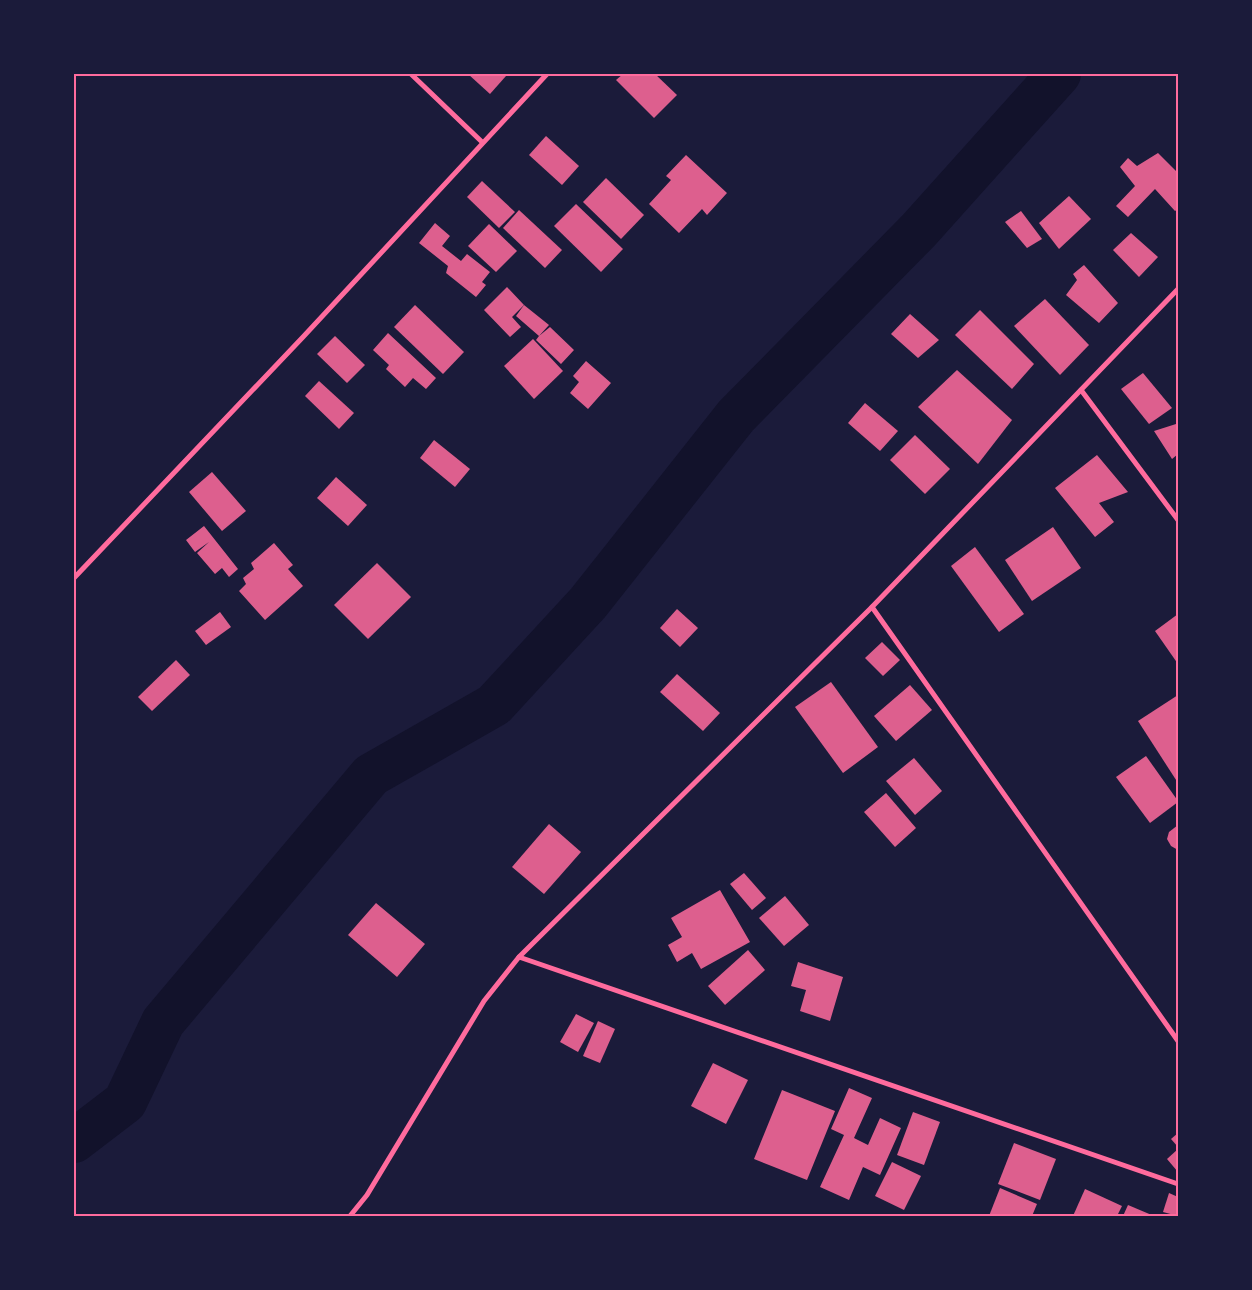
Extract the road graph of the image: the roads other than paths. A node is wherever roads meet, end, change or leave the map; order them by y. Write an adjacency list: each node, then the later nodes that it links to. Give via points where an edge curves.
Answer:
1 (411, 74): 3 (street)
2 (547, 74): 3 (street)
3 (482, 142): 7 (street)
4 (1178, 289): 5 (street)
5 (1081, 390): 6 (street); 8 (street)
6 (1178, 520)
7 (74, 578)
8 (872, 607): 9 (street); 10 (street)
9 (519, 957): 11 (street); 12 (street, via 484,1001)
10 (1178, 1041)
11 (1178, 1184)
12 (350, 1216)

